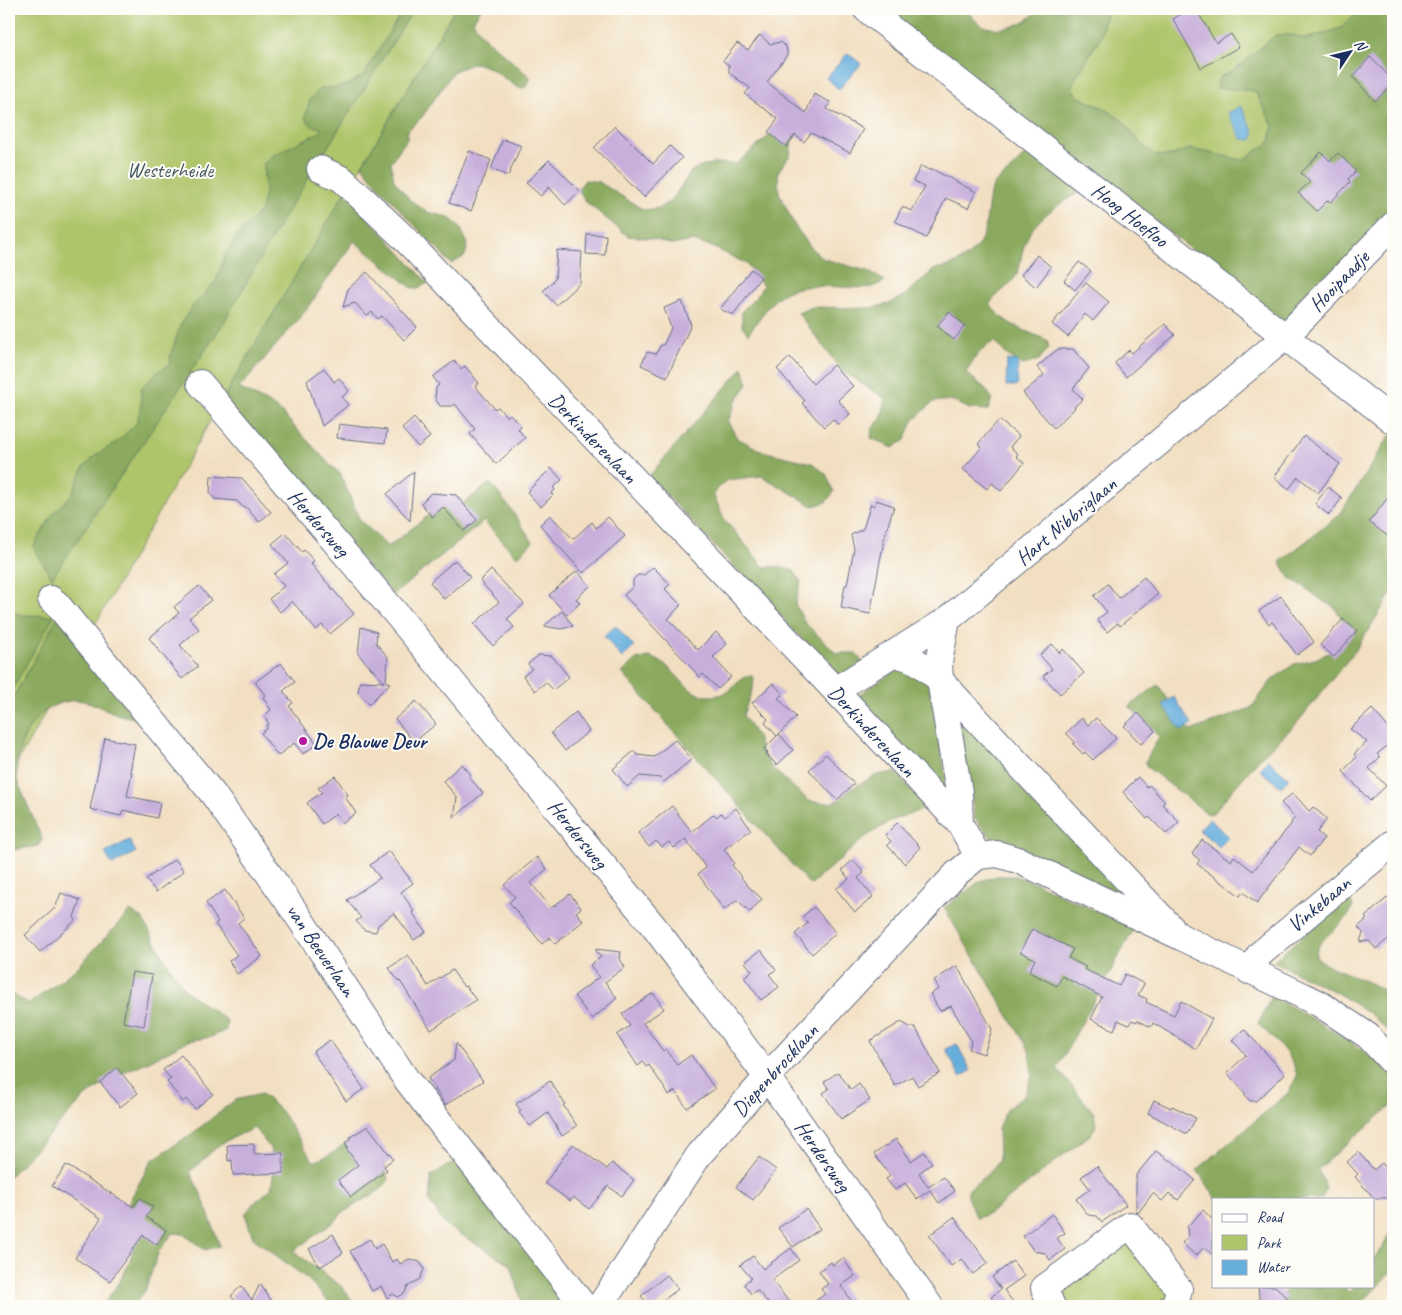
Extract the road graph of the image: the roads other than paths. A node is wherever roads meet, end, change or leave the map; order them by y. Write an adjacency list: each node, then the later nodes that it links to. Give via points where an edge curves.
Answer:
1 (866, 9): 4 (street, Hoog Hoefloo)
2 (320, 169): 11 (street, Derkinderenlaan, via 342,179 403,237)
3 (1393, 225): 4 (street, Hooipaadje)
4 (1285, 337): 6 (street, Hoog Hoefloo); 8 (street, Hart Nibbriglaan)
5 (200, 383): 18 (street, Herdersweg, via 398,616 655,928)
6 (1393, 421)
7 (51, 599): 19 (street, van Beeverlaan, via 213,794 406,1079)
8 (947, 620): 9 (street, Hart Nibbriglaan); 10 (street, via 939,662)
9 (893, 654): 10 (street, via 921,663); 11 (street, Hart Nibbriglaan)
10 (940, 680): 12 (street, via 959,792); 15 (street)
11 (835, 690): 12 (street, Derkinderenlaan)
12 (960, 824): 14 (street, Derkinderenlaan)
13 (1393, 843): 16 (street, Vinkebaan, via 1260,954)
14 (978, 856): 15 (street, via 997,854 1018,860); 18 (street, Diepenbrocklaan, via 957,873)
15 (1178, 936): 16 (street)
16 (1249, 971): 17 (street, via 1320,1004 1368,1036)
17 (1393, 1063)
18 (767, 1077): 20 (street, Diepenbrocklaan, via 699,1154); 21 (street, Herdersweg)
19 (584, 1306)
20 (600, 1306)
21 (930, 1306)
22 (1052, 1306): 23 (street, via 1044,1288 1130,1225 1179,1289)
23 (1172, 1306)

